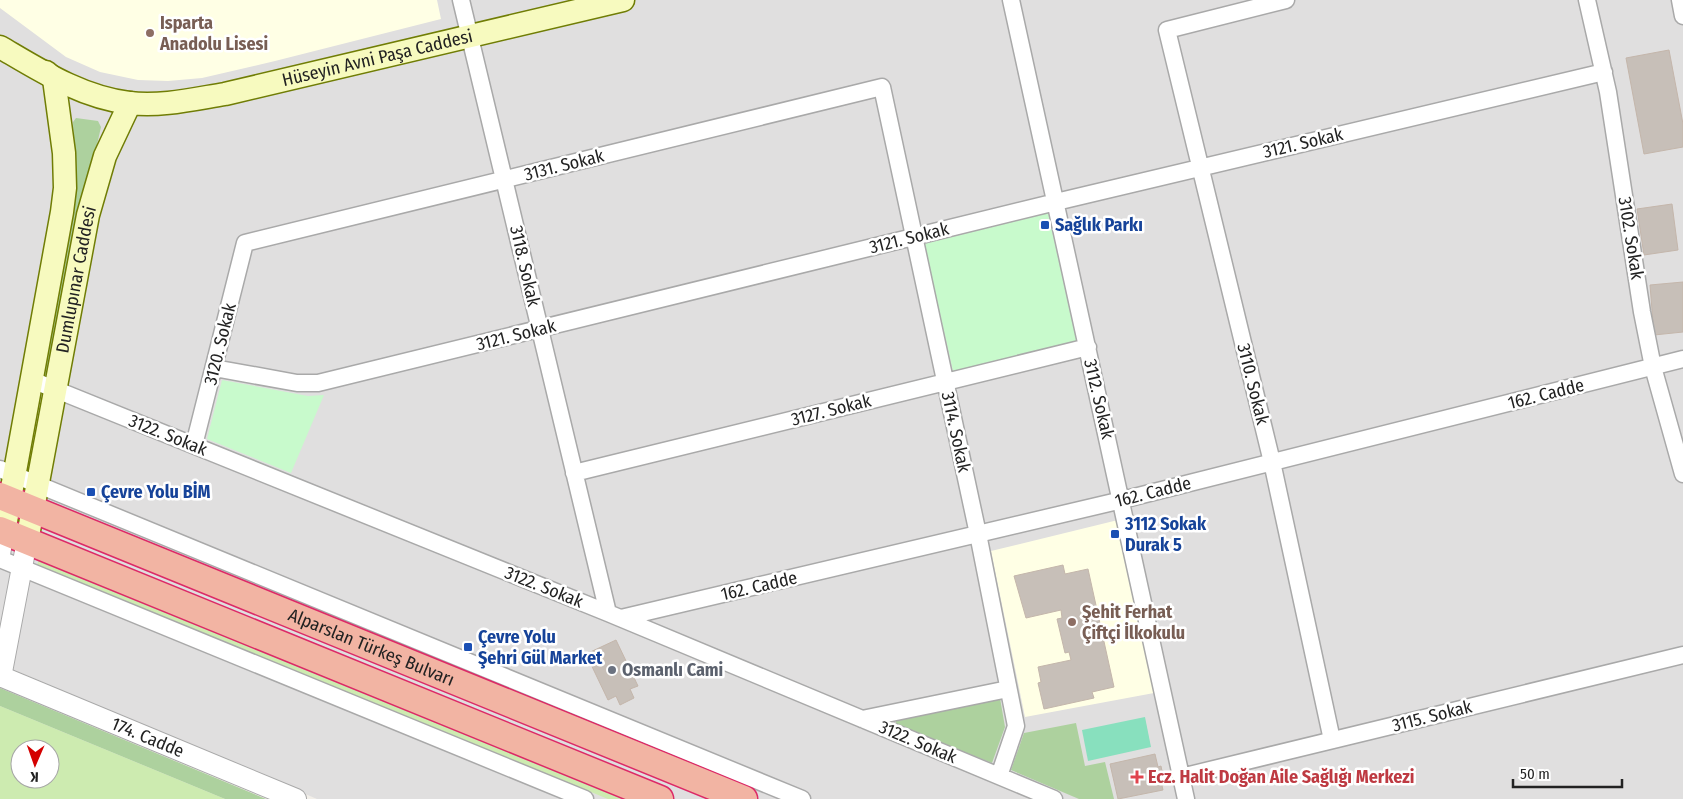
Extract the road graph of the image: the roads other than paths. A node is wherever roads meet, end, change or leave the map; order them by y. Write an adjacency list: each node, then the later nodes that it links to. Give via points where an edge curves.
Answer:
1 (461, 0): 9 (street, 3118. Sokak)
2 (622, 0): 9 (main road, Hüseyin Avni Paşa Caddesi)
3 (1011, 0): 17 (street, 3112. Sokak)
4 (1286, 0): 15 (street, 3110. Sokak, via 1167,30)
5 (1587, 0): 11 (street, 3102. Sokak)
6 (1680, 0): 7 (street)
7 (1683, 16)
8 (0, 35): 12 (main road)
9 (470, 36): 14 (main road, Hüseyin Avni Paşa Caddesi, via 225,94 182,101); 16 (street, 3118. Sokak)
10 (0, 47): 12 (main road)
11 (1604, 72): 15 (street, 3121. Sokak); 23 (street, 3102. Sokak)
12 (54, 79): 14 (main road, via 99,97); 25 (main road, Dumlupınar Caddesi, via 64,153 65,188)
13 (882, 87): 16 (street, 3131. Sokak); 18 (street, 3114. Sokak)
14 (130, 103): 27 (main road, Dumlupınar Caddesi, via 106,156 88,215)
15 (1200, 168): 17 (street, 3121. Sokak); 29 (street, 3110. Sokak)
16 (504, 179): 19 (street, 3131. Sokak); 20 (street, 3118. Sokak)
17 (1056, 202): 18 (street, 3121. Sokak); 21 (street, 3112. Sokak)
18 (914, 236): 20 (street, 3121. Sokak); 26 (street, 3114. Sokak)
19 (245, 243): 24 (street, 3120. Sokak)
20 (540, 329): 24 (street, 3121. Sokak, via 318,384); 30 (street, 3118. Sokak)
21 (1088, 348): 26 (street, 3127. Sokak); 33 (street, 3112. Sokak)
22 (1683, 359): 23 (street, 162. Cadde)
23 (1653, 367): 29 (street, 162. Cadde); 31 (street, 3102. Sokak)
24 (214, 368): 28 (street, 3120. Sokak)
25 (32, 380): 27 (street, 3122. Sokak); 32 (main road, Dumlupınar Caddesi)
26 (945, 382): 30 (street, 3127. Sokak); 34 (street, 3114. Sokak)
27 (55, 389): 28 (street, 3122. Sokak); 32 (main road, Dumlupınar Caddesi)
28 (194, 445): 38 (street, 3122. Sokak)
29 (1272, 462): 33 (street, 162. Cadde); 43 (street, 3110. Sokak)
30 (574, 472): 38 (street, 3118. Sokak)
31 (1683, 474)
32 (16, 489): 35 (main road, Dumlupınar Caddesi); 49 (highway, Alparslan Türkeş Bulvarı); 50 (street)
33 (1122, 500): 34 (street, 162. Cadde); 45 (street, 3112. Sokak)
34 (978, 534): 38 (street, 162. Cadde); 41 (street, 3114. Sokak)
35 (8, 539): 37 (street); 48 (highway, Alparslan Türkeş Bulvarı)
36 (0, 559): 37 (street)
37 (22, 567): 40 (street); 47 (street)
38 (614, 616): 42 (street, 3122. Sokak)
39 (1683, 655): 43 (street, 3115. Sokak)
40 (1, 676): 46 (street, 174. Cadde)
41 (1008, 689): 42 (street); 44 (street, 3114. Sokak, via 1016,726)
42 (862, 719): 44 (street, 3122. Sokak)
43 (1332, 740): 45 (street, 3115. Sokak)
44 (999, 776): 51 (street, 3122. Sokak)
45 (1181, 777): 52 (street, 3112. Sokak)
46 (296, 799)
47 (585, 799)
48 (660, 799)
49 (744, 799)
50 (802, 799)
51 (1054, 799)
52 (1186, 799)

